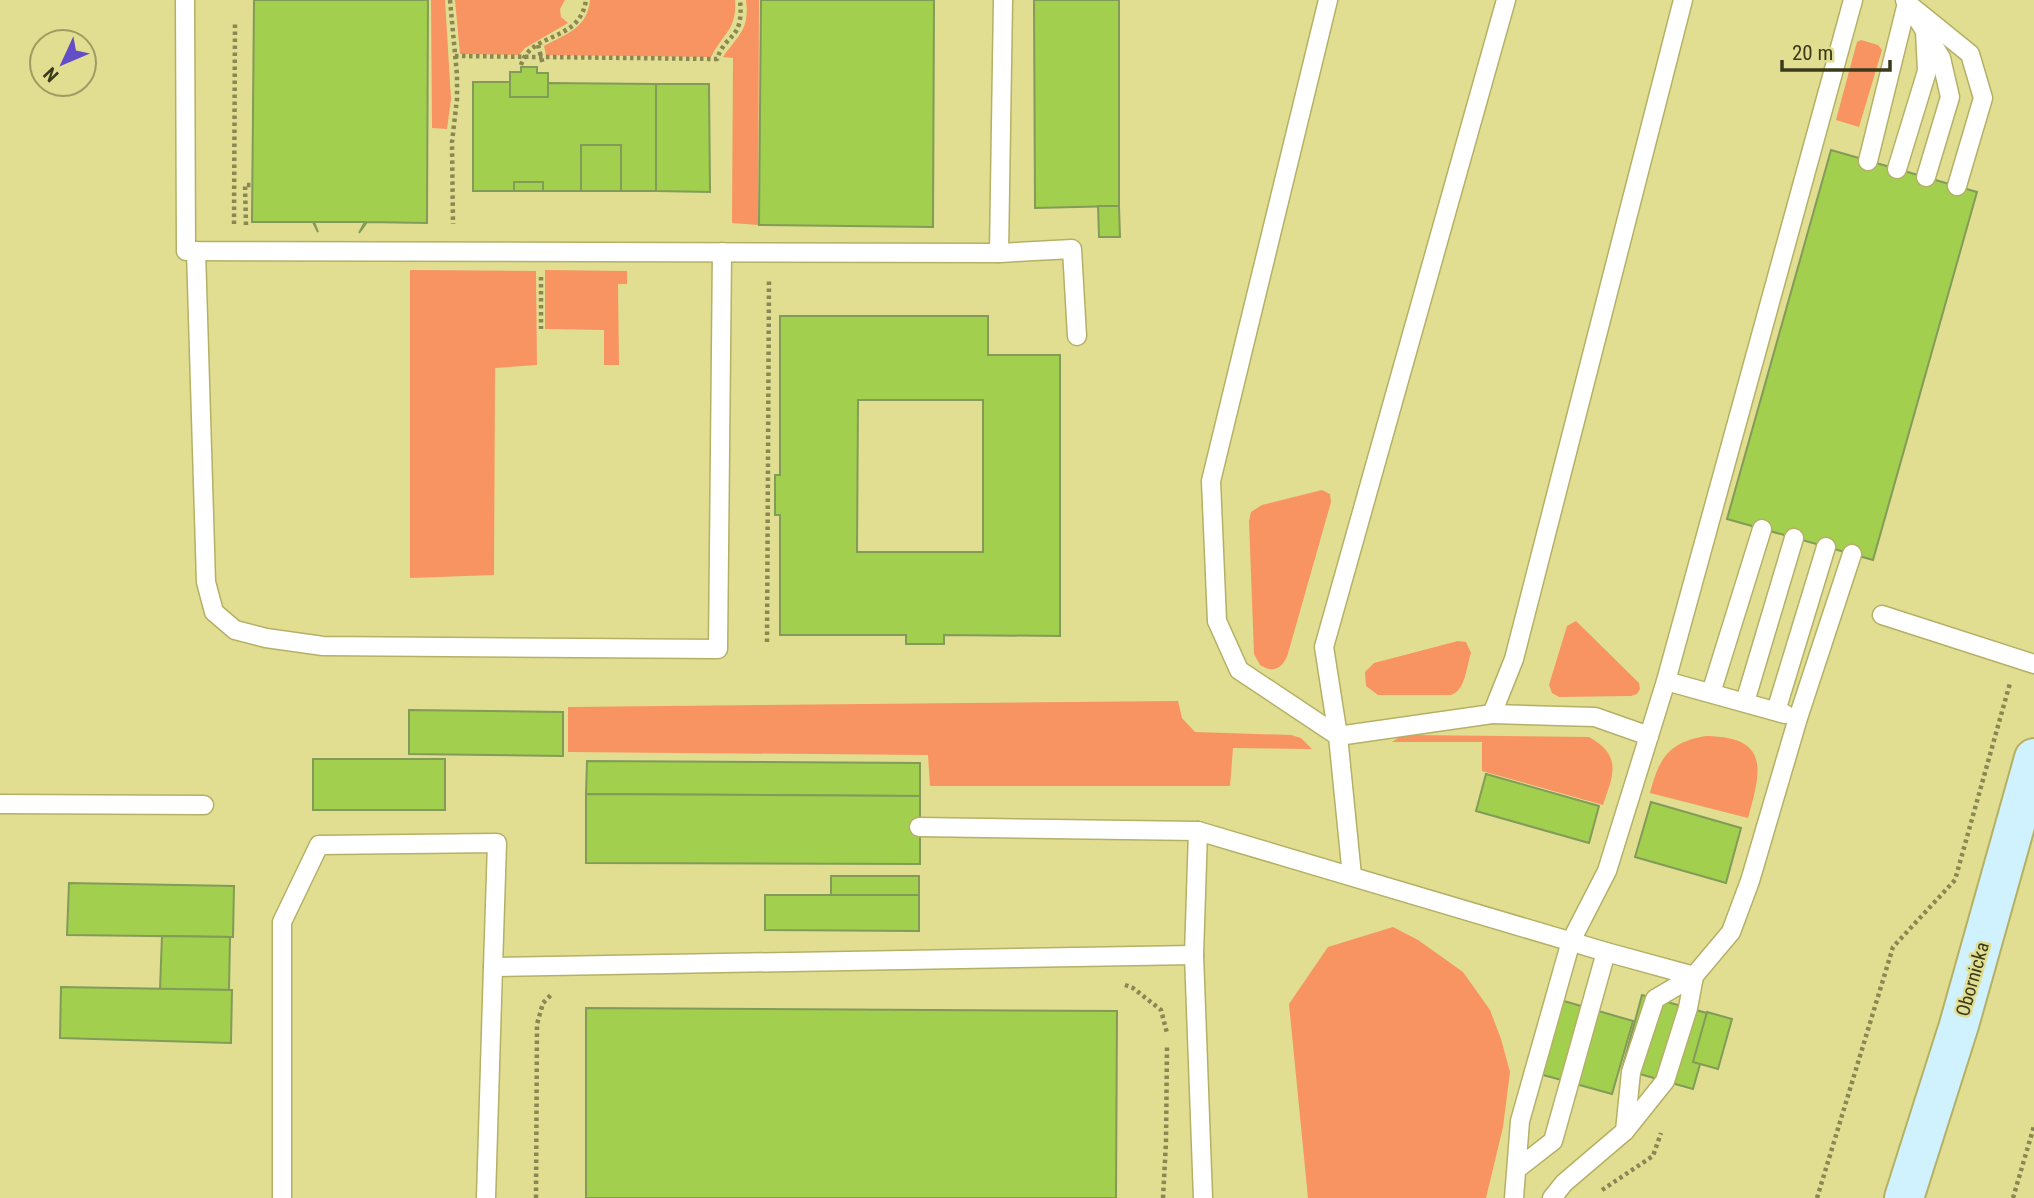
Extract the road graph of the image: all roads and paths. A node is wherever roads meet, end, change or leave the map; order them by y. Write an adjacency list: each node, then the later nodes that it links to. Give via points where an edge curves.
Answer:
1 (185, 0): 27 (lane, via 186,251)
2 (450, 0): 14 (path)
3 (586, 0): 13 (path, via 584,15)
4 (740, 0): 15 (path, via 738,31 717,59)
5 (1003, 0): 31 (lane)
6 (1328, 0): 47 (lane, via 1210,481 1216,621 1239,670)
7 (1506, 0): 47 (lane, via 1324,647)
8 (1683, 0): 45 (lane, via 1514,659)
9 (1853, 0): 41 (lane)
10 (1906, 1): 12 (lane); 19 (lane); 23 (lane, via 1970,54 1983,98)
11 (236, 22): 25 (path)
12 (1925, 31): 20 (lane, via 1927,71); 21 (lane, via 1941,58 1950,97)
13 (538, 45): 15 (path); 16 (path)
14 (455, 56): 16 (path); 26 (path)
15 (542, 57): 16 (path); 18 (path)
16 (523, 58): 17 (path)
17 (521, 65)
18 (543, 65)
19 (1868, 161)
20 (1897, 169)
21 (1926, 177)
22 (252, 185): 24 (path, via 245,185)
23 (1957, 186)
24 (246, 222)
25 (234, 229)
26 (453, 232)
27 (196, 251): 28 (lane); 29 (lane, via 206,582 214,612 235,630 323,646 654,649 718,649)
28 (541, 252): 29 (lane); 32 (path)
29 (722, 252): 30 (lane)
30 (769, 253): 31 (lane); 39 (path)
31 (999, 253): 33 (lane, via 1072,249)
32 (541, 329)
33 (1076, 336)
34 (1762, 529): 42 (lane)
35 (1794, 538): 43 (lane)
36 (1826, 547): 44 (lane)
37 (1852, 554): 46 (lane)
38 (1882, 615): 40 (lane)
39 (767, 642)
40 (2026, 662): 72 (path, via 1955,880 1893,947)
41 (1666, 681): 42 (lane); 48 (lane)
42 (1711, 693): 43 (lane)
43 (1745, 702): 44 (lane)
44 (1776, 711): 46 (lane)
45 (1492, 714): 47 (lane); 48 (lane, via 1595,716)
46 (1798, 718): 59 (lane, via 1751,881 1731,932)
47 (1338, 736): 54 (lane)
48 (1648, 736): 55 (lane, via 1606,871)
49 (2034, 758): 73 (main road, Obornicka, via 1959,1025)
50 (0, 804): 51 (lane)
51 (204, 805)
52 (919, 827): 53 (lane)
53 (1198, 831): 54 (lane); 57 (lane)
54 (1352, 876): 55 (lane)
55 (1570, 941): 56 (lane); 64 (lane, via 1520,1121)
56 (1605, 953): 59 (lane); 64 (lane, via 1553,1142)
57 (1194, 955): 58 (lane); 69 (lane)
58 (493, 967): 65 (lane, via 497,843 320,845 282,922); 66 (lane)
59 (1694, 976): 63 (lane, via 1665,1081); 63 (lane, via 1655,999 1631,1072)
60 (1116, 983): 68 (path, via 1133,988 1161,1010 1167,1033)
61 (559, 988): 67 (path, via 543,1003 537,1024)
62 (2034, 1126): 74 (path)
63 (1625, 1131): 71 (lane)
64 (1517, 1169): 70 (lane)
65 (282, 1198)
66 (486, 1198)
67 (536, 1198)
68 (1163, 1198)
69 (1203, 1198)
70 (1514, 1198)
71 (1552, 1198)
72 (1817, 1198)
73 (1904, 1198)
74 (2013, 1198)

